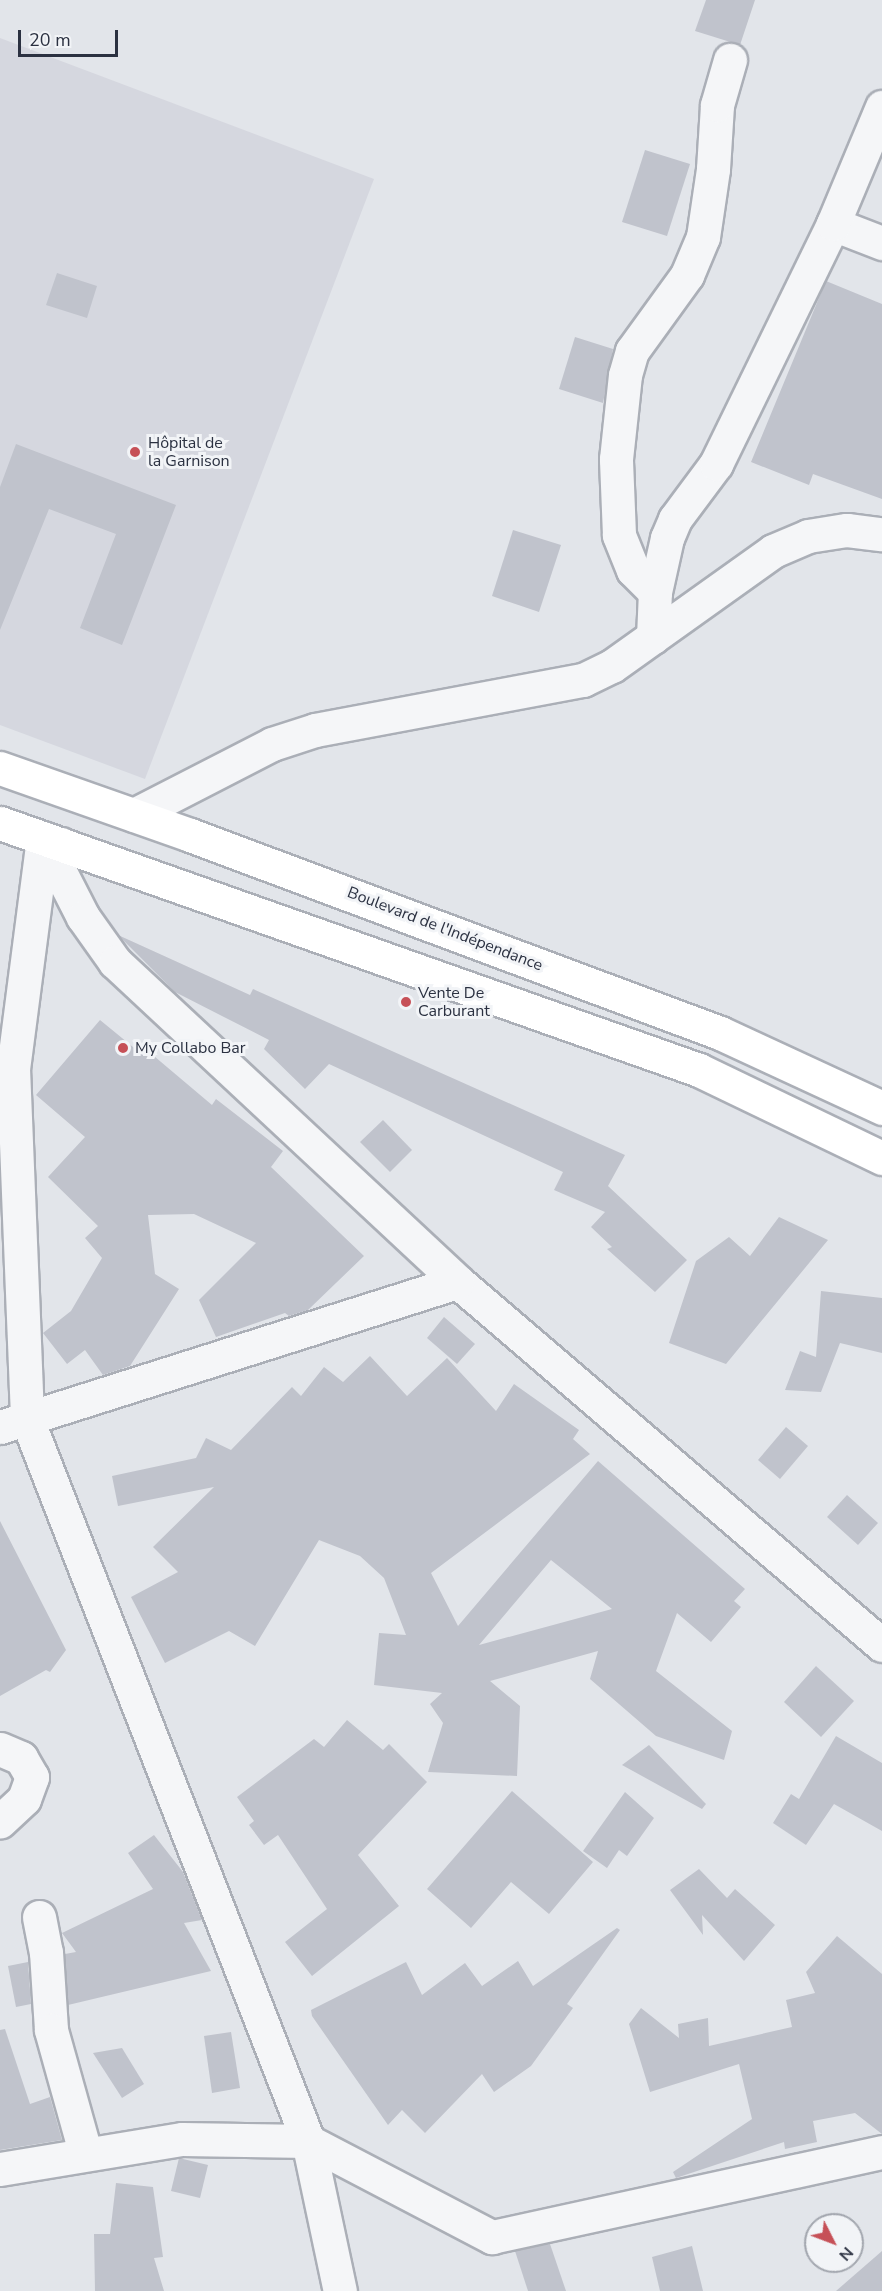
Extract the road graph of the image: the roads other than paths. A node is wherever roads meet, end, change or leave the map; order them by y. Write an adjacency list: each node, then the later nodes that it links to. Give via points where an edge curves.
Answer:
1 (730, 60): 6 (street, via 717,105 703,237 687,275 632,351 625,375 616,459 619,535 633,570)
2 (882, 107): 3 (street)
3 (833, 224): 4 (street); 6 (street, via 716,464 675,519 661,558)
4 (882, 243)
5 (882, 534): 7 (street, via 847,530 799,540 729,580)
6 (655, 592): 7 (street)
7 (653, 637): 9 (street, via 612,666 583,680 315,730 272,744)
8 (0, 768): 9 (main road, Boulevard de l'Indépendance)
9 (134, 815): 12 (main road, Boulevard de l'Indépendance, via 720,1033)
10 (0, 823): 11 (main road)
11 (52, 841): 13 (main road, via 699,1070); 14 (street, via 58,868 83,917 115,962); 15 (street, via 13,1068)
12 (882, 1108)
13 (882, 1158)
14 (458, 1282): 15 (street); 16 (street)
15 (14, 1423): 20 (street)
16 (882, 1645)
17 (0, 1749): 18 (street, via 21,1758 32,1778 24,1799)
18 (0, 1821)
19 (39, 1917): 21 (street, via 46,1952 51,2030)
20 (308, 2141): 21 (street, via 182,2139); 22 (street, via 492,2237); 24 (street)
21 (85, 2152): 23 (street)
22 (882, 2152)
23 (0, 2169)
24 (340, 2291)

